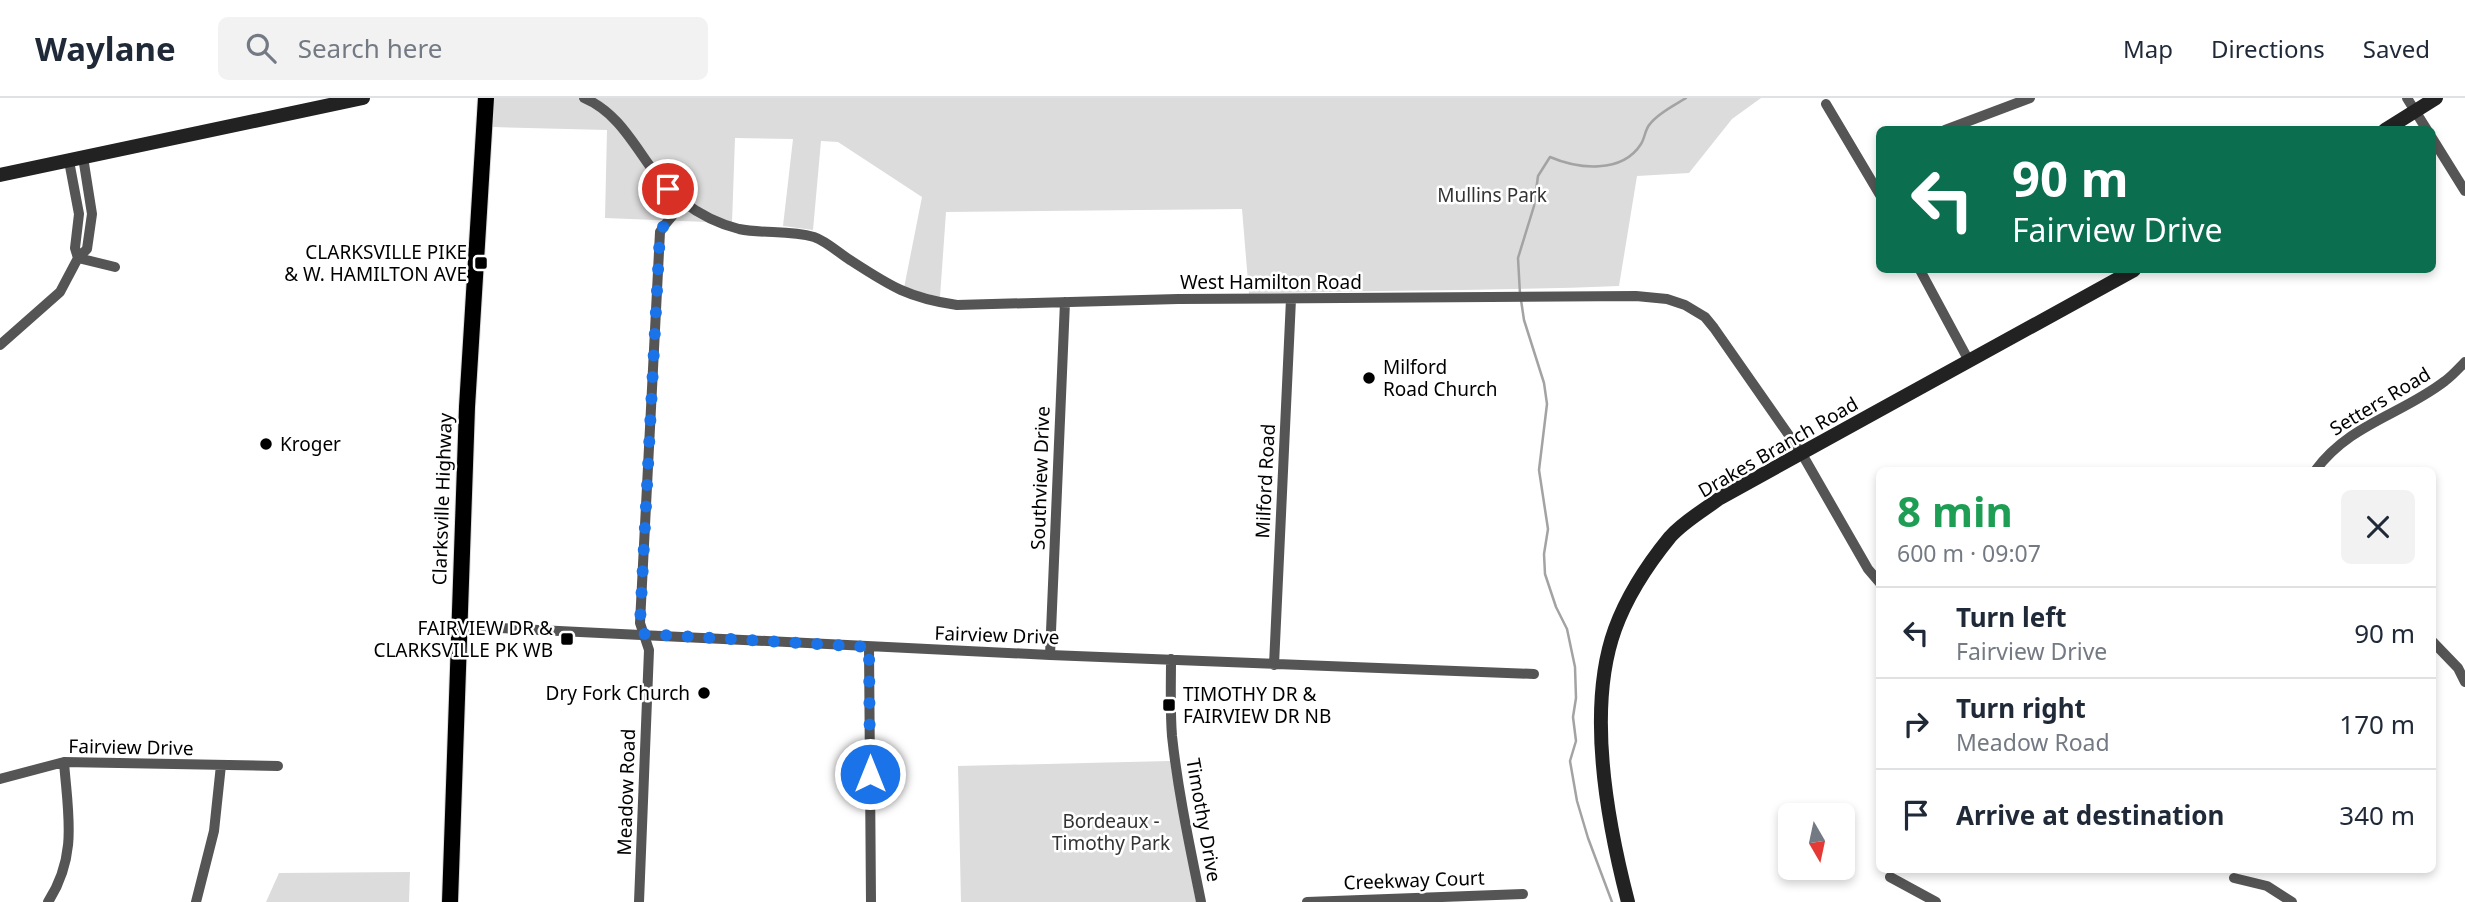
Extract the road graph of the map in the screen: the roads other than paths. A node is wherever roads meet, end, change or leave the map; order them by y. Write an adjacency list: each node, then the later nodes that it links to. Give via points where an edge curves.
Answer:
1 (363, 98): 13 (street)
2 (486, 98): 34 (main road, Clarksville Highway, via 469,349)
3 (584, 98): 18 (street, West Hamilton Road, via 616,119)
4 (2030, 98): 9 (street)
5 (2407, 98): 8 (street)
6 (2436, 98): 8 (street)
7 (1826, 104): 15 (street)
8 (2417, 112): 10 (street); 11 (street)
9 (1956, 126)
10 (2392, 126)
11 (2425, 126)
12 (2436, 144): 19 (street)
13 (76, 159): 16 (street); 20 (street); 21 (street)
14 (1876, 168): 15 (street)
15 (1868, 173): 17 (street)
16 (0, 175)
17 (1876, 188)
18 (668, 189): 27 (street, West Hamilton Road, via 707,218 740,229 816,238 902,292 926,301 957,305); 35 (street, Meadow Road, via 675,211 660,232)
19 (2465, 191)
20 (90, 200): 21 (street); 22 (street, via 87,249)
21 (78, 202): 22 (street)
22 (78, 258): 23 (street); 28 (street, via 60,292)
23 (115, 267)
24 (1922, 273): 29 (street)
25 (2129, 273): 29 (street, Drakes Branch Road)
26 (1292, 299): 27 (street, West Hamilton Road); 31 (street, West Hamilton Road, via 1647,296 1675,301 1705,317); 40 (street, Milford Road)
27 (1065, 302): 38 (street, Southview Drive)
28 (0, 345)
29 (1969, 361): 31 (street, Drakes Branch Road)
30 (2465, 362): 32 (street, Setters Road, via 2446,381 2346,437)
31 (1802, 454): 33 (street, West Hamilton Road); 59 (street, Drakes Branch Road, via 1720,498 1672,535 1638,582 1615,629 1603,684 1602,760 1607,812)
32 (2318, 467)
33 (1876, 578)
34 (459, 626): 35 (street, Fairview Drive); 54 (main road, Clarksville Highway)
35 (643, 634): 37 (street, Fairview Drive); 55 (street, Meadow Road, via 649,650)
36 (2436, 644): 41 (street)
37 (869, 647): 38 (street, Fairview Drive); 56 (street)
38 (1050, 655): 39 (street, Fairview Drive)
39 (1171, 659): 40 (street, Fairview Drive); 57 (street, Timothy Drive, via 1176,766)
40 (1274, 665): 42 (street, Fairview Drive)
41 (2462, 665): 43 (street)
42 (1534, 674)
43 (2465, 682)
44 (64, 762): 45 (street, Fairview Drive); 47 (street, Fairview Drive); 52 (street, via 70,835 63,874)
45 (221, 765): 46 (street, Fairview Drive); 53 (street, via 214,831)
46 (278, 766)
47 (0, 779)
48 (1890, 877): 60 (street)
49 (2234, 878): 61 (street, via 2267,886)
50 (1523, 894): 51 (street, Creekway Court)
51 (1349, 901): 58 (street, Creekway Court)
52 (48, 902)
53 (196, 902)
54 (450, 902)
55 (639, 902)
56 (870, 902)
57 (1201, 902)
58 (1307, 902)
59 (1628, 902)
60 (1936, 902)
61 (2292, 902)

